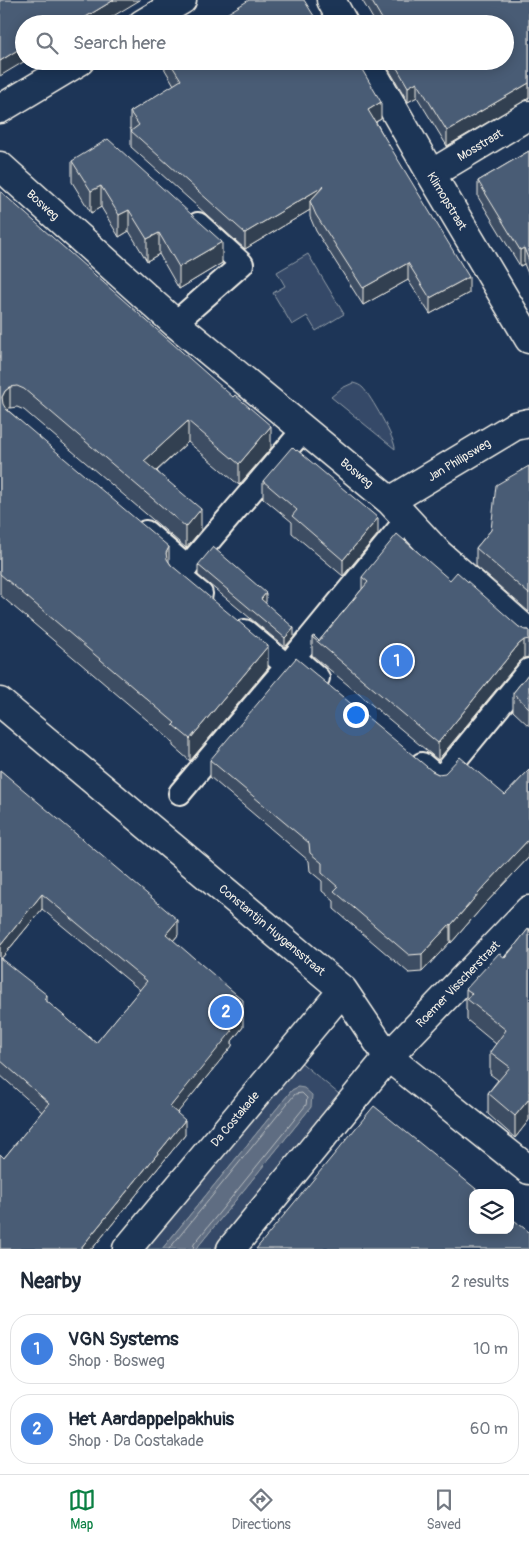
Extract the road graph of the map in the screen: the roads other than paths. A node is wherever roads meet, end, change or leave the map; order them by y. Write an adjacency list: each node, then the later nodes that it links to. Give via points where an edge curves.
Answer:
1 (182, 0): 3 (street)
2 (331, 0): 4 (street)
3 (157, 15)
4 (339, 15)
5 (65, 70): 7 (street)
6 (371, 70): 10 (street, Klimopstraat)
7 (0, 109)
8 (529, 115): 10 (street, Mosstraat)
9 (0, 166): 12 (street, Bosweg)
10 (431, 174): 13 (street, Klimopstraat)
11 (184, 212): 12 (lane, via 242,264)
12 (175, 323): 15 (street, Bosweg)
13 (529, 339)
14 (529, 422): 16 (street, Jan Philipsweg, via 515,426)
15 (304, 429): 16 (street, Bosweg); 18 (lane)
16 (399, 510): 19 (street, Bosweg, via 439,554); 20 (lane)
17 (127, 516): 18 (lane)
18 (187, 567): 20 (lane, via 179,576)
19 (529, 633)
20 (290, 661): 22 (lane); 25 (lane)
21 (529, 670): 24 (lane, via 440,779)
22 (338, 694)
23 (0, 702): 27 (street, Constantijn Huygensstraat)
24 (403, 748)
25 (180, 793)
26 (529, 910): 28 (street, Roemer Visscherstraat)
27 (343, 990): 28 (street, Constantijn Huygensstraat); 30 (street, Da Costakade)
28 (388, 1057): 29 (street, Constantijn Huygensstraat); 31 (street)
29 (529, 1170)
30 (127, 1249)
31 (231, 1249)

